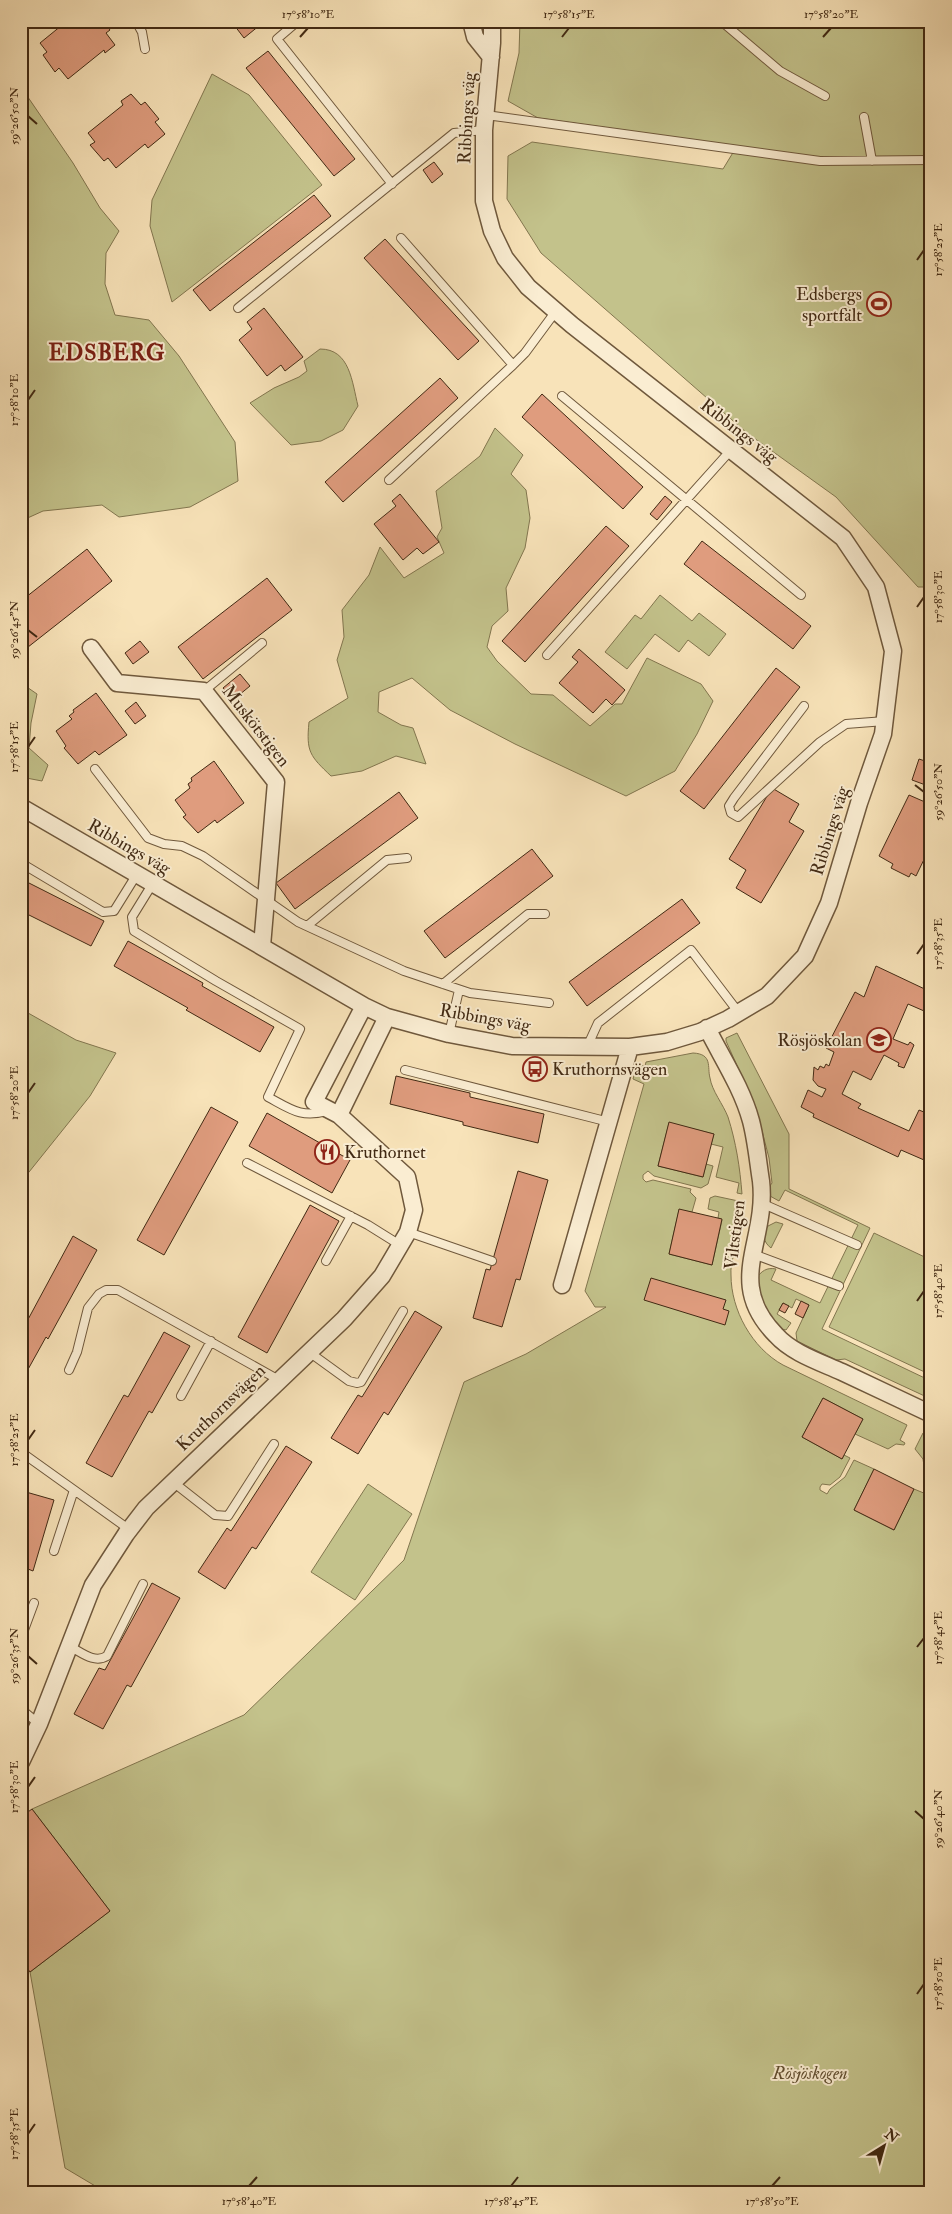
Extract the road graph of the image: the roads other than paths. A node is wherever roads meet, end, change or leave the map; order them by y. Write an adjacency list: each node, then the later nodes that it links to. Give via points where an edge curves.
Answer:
1 (136, 21): 6 (lane)
2 (298, 21): 13 (lane, via 277,39)
3 (471, 21): 7 (street, via 474,37)
4 (492, 21): 7 (street, Ribbings väg)
5 (721, 21): 8 (lane, via 780,72)
6 (145, 48)
7 (491, 57): 10 (street, Ribbings väg)
8 (825, 96)
9 (864, 117): 12 (lane)
10 (485, 123): 12 (lane, via 820,161); 13 (lane, via 454,134); 16 (street, Ribbings väg, via 484,200 492,231 505,258 528,288)
11 (931, 160): 12 (lane)
12 (872, 161)
13 (392, 184): 15 (lane)
14 (401, 238): 17 (lane)
15 (238, 308)
16 (556, 311): 17 (lane); 19 (street, Ribbings väg)
17 (513, 365): 20 (lane)
18 (562, 396): 21 (lane)
19 (731, 450): 21 (lane); 28 (street, Ribbings väg, via 842,538 876,587 893,651)
20 (389, 480)
21 (686, 500): 22 (lane); 25 (lane)
22 (800, 595)
23 (262, 643): 26 (lane)
24 (91, 648): 26 (street, Muskötstigen, via 117,684)
25 (547, 655)
26 (204, 691): 35 (street, Muskötstigen, via 276,782)
27 (804, 706): 28 (lane, via 734,798 729,810 734,816 738,817 820,742 846,724)
28 (885, 721): 43 (street, Ribbings väg, via 829,903 805,956 767,996)
29 (94, 770): 35 (lane, via 148,838 182,846 203,856)
30 (21, 808): 33 (street, Ribbings väg)
31 (407, 858): 37 (lane, via 387,860)
32 (21, 863): 33 (lane, via 103,912 114,911)
33 (137, 874): 34 (street, Ribbings väg)
34 (153, 883): 38 (street, Ribbings väg); 50 (lane, via 132,916 134,931 300,1029 268,1097 310,1115)
35 (266, 900): 37 (lane); 38 (street, Muskötstigen)
36 (545, 914): 39 (lane, via 528,914)
37 (307, 926): 39 (lane, via 404,971)
38 (262, 946): 42 (street, Ribbings väg)
39 (443, 984): 40 (lane)
40 (459, 990): 41 (lane); 46 (lane)
41 (549, 1003)
42 (364, 1006): 44 (street, Ribbings väg); 50 (street, Kruthornsvägen, via 314,1102)
43 (739, 1013): 45 (street, Ribbings väg); 48 (lane, via 690,950 598,1024)
44 (387, 1017): 46 (street, Ribbings väg); 50 (street)
45 (707, 1028): 47 (street, Ribbings väg, via 667,1042); 53 (street, Viltstigen, via 737,1086 750,1121 761,1182)
46 (449, 1034): 48 (street, Ribbings väg, via 512,1046)
47 (630, 1046): 48 (street, Ribbings väg); 51 (street)
48 (587, 1047)
49 (405, 1070): 51 (lane)
50 (334, 1113): 55 (street, Kruthornsvägen, via 407,1177 414,1210)
51 (609, 1122): 60 (street)
52 (248, 1163): 54 (lane)
53 (761, 1202): 56 (lane); 57 (street, Viltstigen)
54 (351, 1216): 55 (lane); 58 (lane)
55 (404, 1238): 59 (lane); 64 (street, Kruthornsvägen, via 382,1276)
56 (857, 1246)
57 (753, 1254): 61 (lane); 68 (street, Viltstigen, via 749,1278 752,1300 761,1319 777,1337 801,1353)
58 (326, 1261)
59 (492, 1261)
60 (562, 1285)
61 (839, 1286)
62 (403, 1312): 64 (lane, via 361,1382 348,1381)
63 (211, 1341): 65 (lane, via 118,1290 106,1290 88,1308); 66 (lane); 67 (lane)
64 (309, 1352): 66 (street, Kruthornsvägen)
65 (69, 1370)
66 (279, 1380): 71 (street, Kruthornsvägen)
67 (181, 1396)
68 (931, 1414)
69 (274, 1444): 71 (lane, via 228,1516 215,1515)
70 (21, 1452): 72 (lane)
71 (173, 1482): 73 (street, Kruthornsvägen, via 146,1508)
72 (74, 1490): 73 (lane); 74 (lane)
73 (130, 1530): 78 (street, Kruthornsvägen, via 93,1585)
74 (54, 1551)
75 (143, 1584): 78 (lane, via 107,1656 91,1658)
76 (34, 1603): 77 (lane)
77 (21, 1638)
78 (69, 1646): 80 (street, Kruthornsvägen)
79 (21, 1709): 80 (lane)
80 (39, 1724): 81 (street, Kruthornsvägen)
81 (21, 1762)

